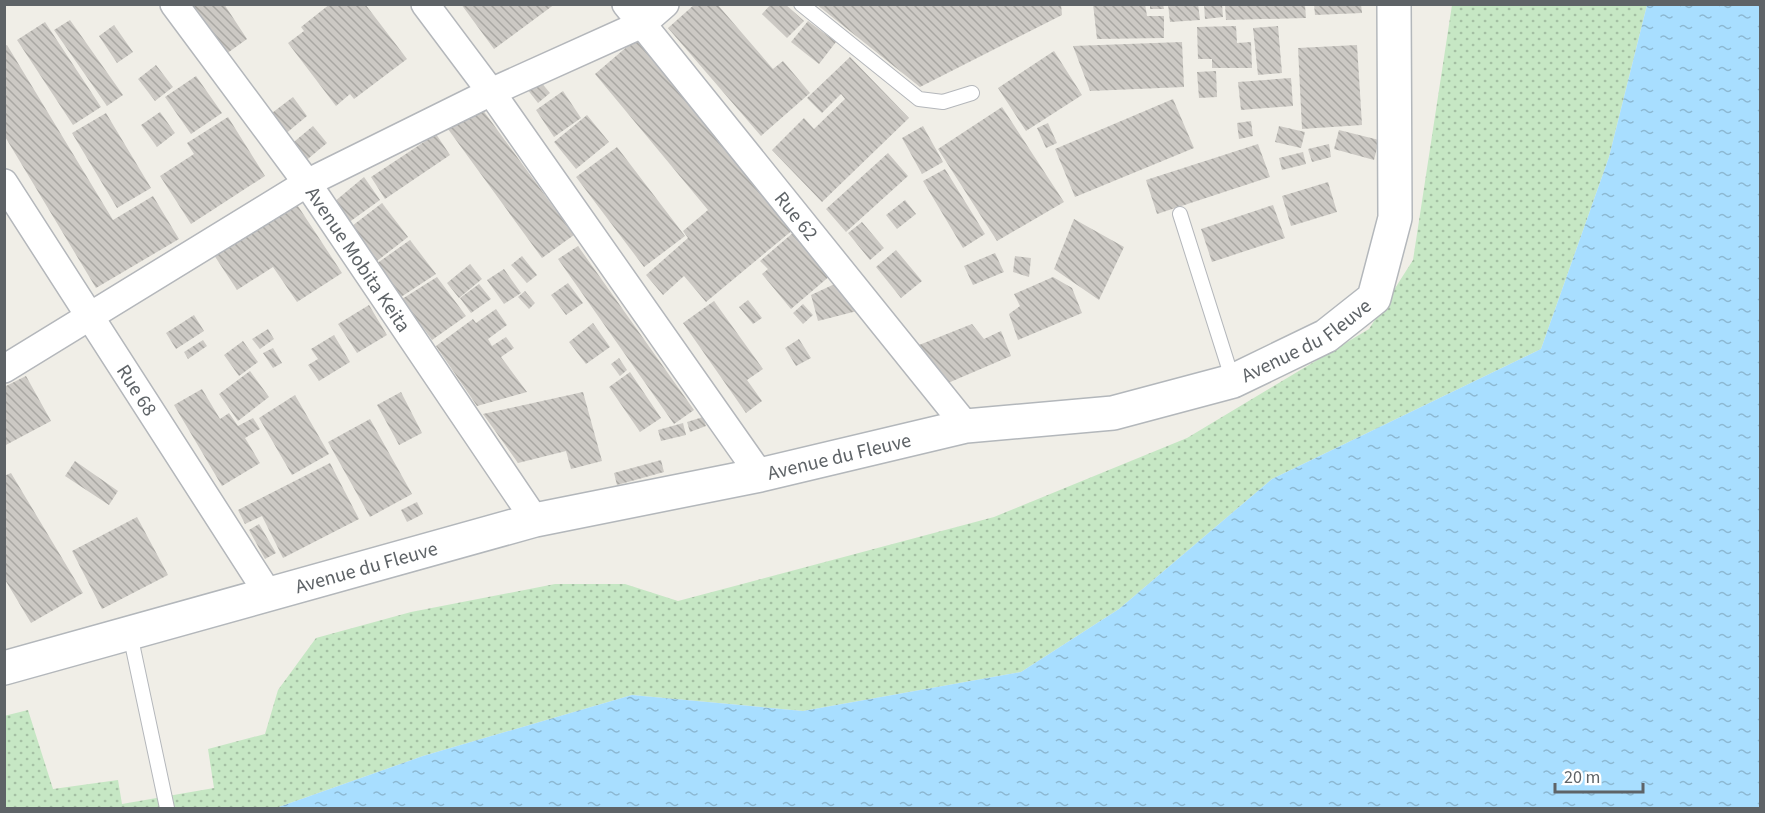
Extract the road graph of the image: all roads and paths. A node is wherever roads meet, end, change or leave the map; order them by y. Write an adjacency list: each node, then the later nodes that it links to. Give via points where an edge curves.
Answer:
1 (174, 4): 10 (street, Avenue Mobita Keita)
2 (425, 4): 7 (street)
3 (665, 4): 6 (street)
4 (801, 4): 8 (lane, via 919,99 943,102)
5 (1394, 4): 14 (street, Avenue du Fleuve, via 1395,218 1374,298 1326,336)
6 (634, 14): 7 (street); 15 (street, Rue 62)
7 (491, 92): 10 (street); 16 (street)
8 (972, 93)
9 (4, 183): 12 (street, Rue 68)
10 (307, 183): 12 (street); 17 (street, Avenue Mobita Keita)
11 (1180, 214): 14 (lane)
12 (89, 317): 13 (street); 18 (street, Rue 68)
13 (4, 369)
14 (1233, 381): 15 (street, Avenue du Fleuve, via 1113,413)
15 (966, 426): 16 (street, Avenue du Fleuve)
16 (760, 475): 17 (street, Avenue du Fleuve)
17 (535, 520): 18 (street, Avenue du Fleuve)
18 (269, 595): 19 (street, Avenue du Fleuve)
19 (130, 633): 20 (street, Avenue du Fleuve); 21 (lane)
20 (4, 668)
21 (167, 808)

